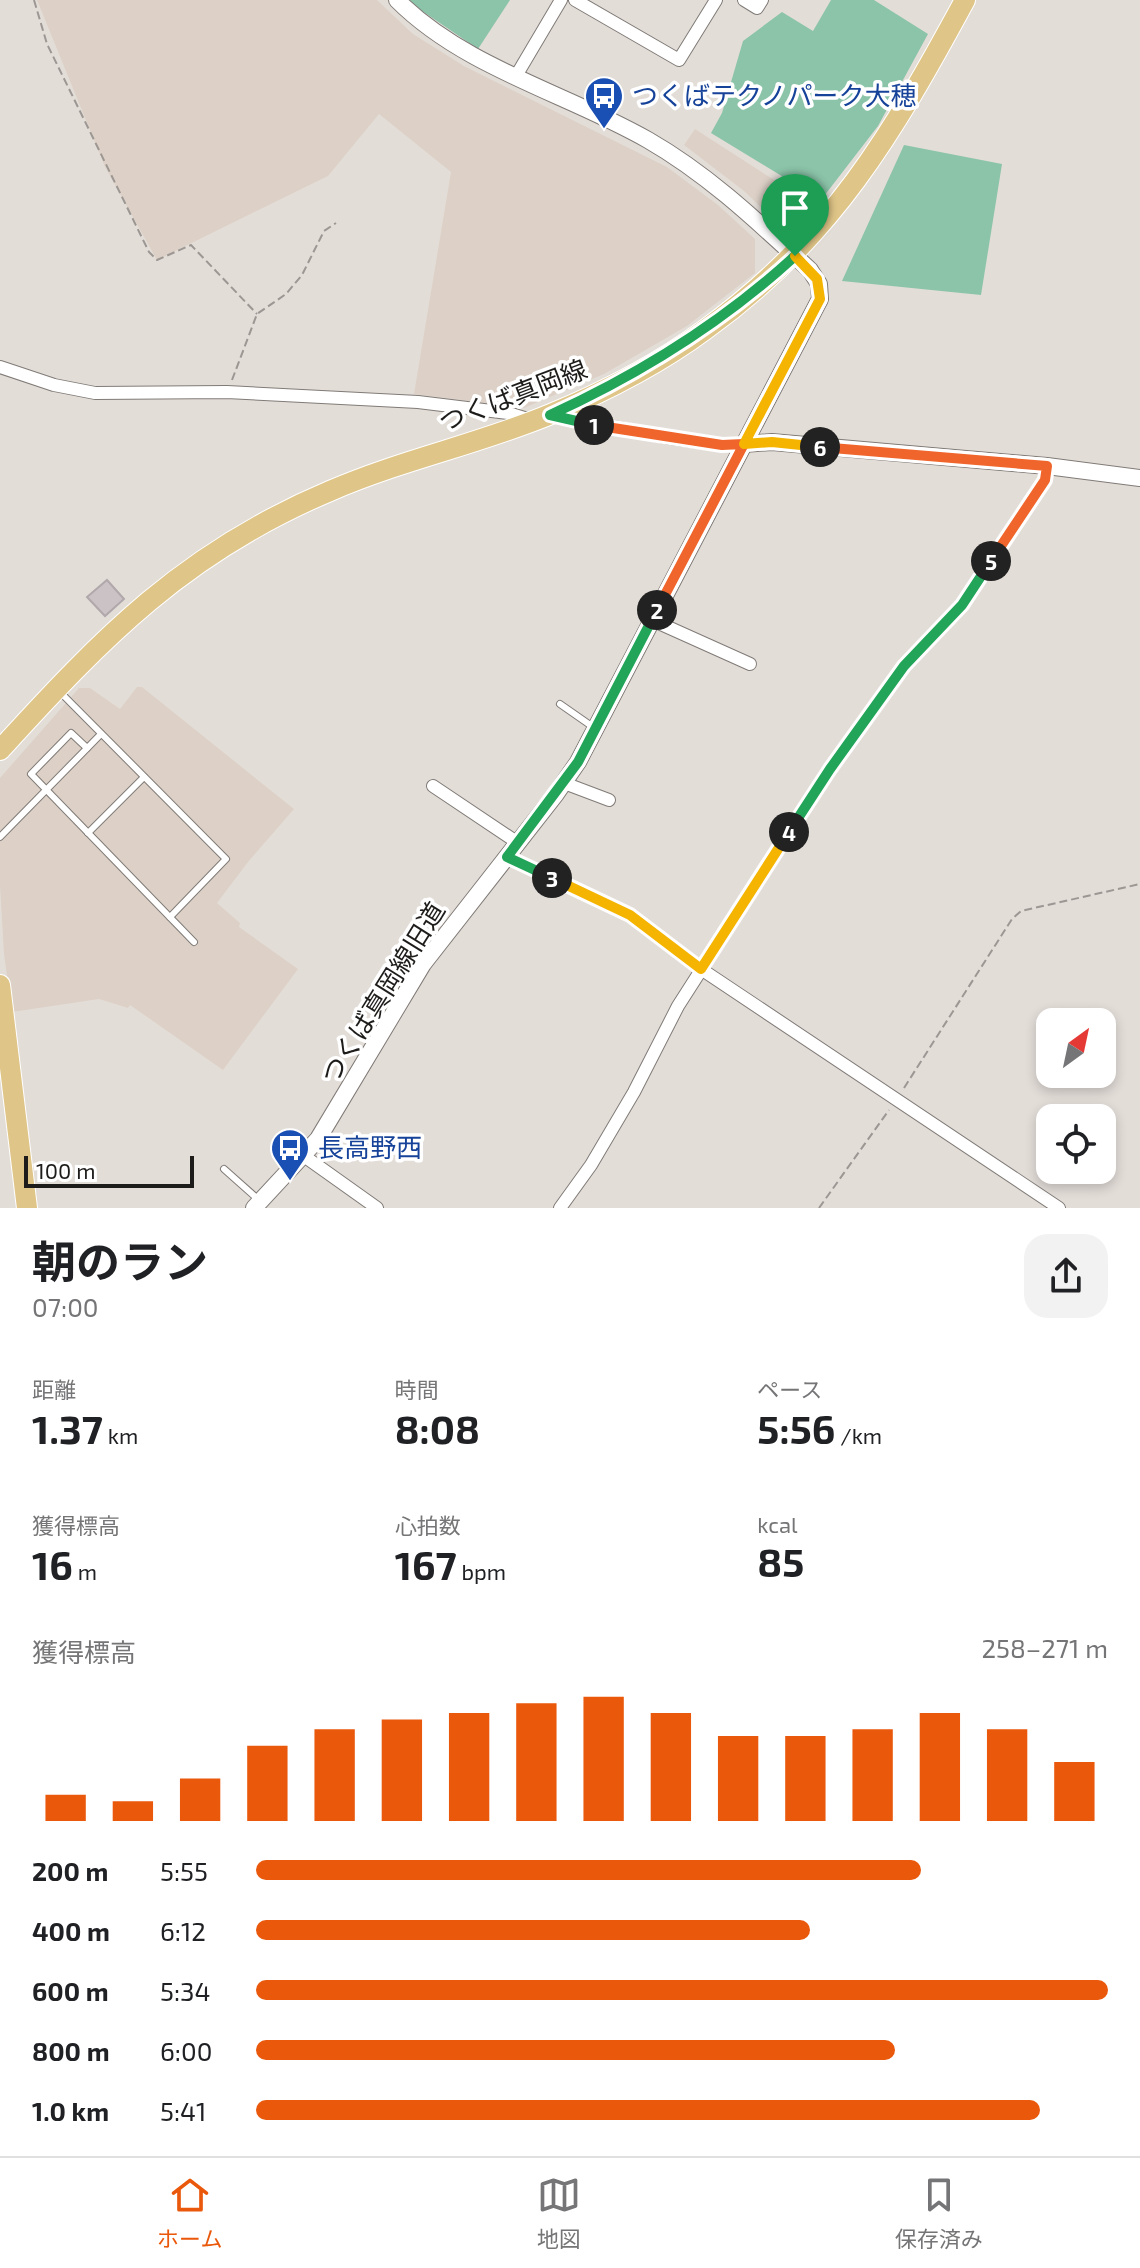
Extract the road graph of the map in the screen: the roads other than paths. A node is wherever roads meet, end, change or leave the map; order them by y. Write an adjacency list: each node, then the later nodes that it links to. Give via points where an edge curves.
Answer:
1 (397, 0): 8 (street, つくば真岡線旧道, via 447,38)
2 (561, 0): 8 (street)
3 (575, 0): 4 (street, via 679,60)
4 (716, 0)
5 (744, 0): 6 (street, via 757,8)
6 (762, 0)
7 (965, 0): 9 (main road, つくば真岡線, via 876,154)
8 (516, 76): 9 (street, つくば真岡線旧道, via 683,161)
9 (795, 256): 11 (main road, つくば真岡線, via 674,351); 12 (street, つくば真岡線旧道, via 817,279 820,299)
10 (0, 367): 11 (street, via 95,393 227,392 418,402)
11 (542, 418): 12 (street); 17 (main road, つくば真岡線, via 331,490 256,526 149,599)
12 (744, 444): 13 (street, via 772,442); 15 (street, つくば真岡線旧道)
13 (1047, 466): 14 (street); 34 (street, via 1045,480 962,605 904,666 830,769)
14 (1140, 478)
15 (652, 620): 16 (street); 19 (street, つくば真岡線旧道)
16 (750, 664)
17 (57, 689): 20 (lane); 22 (main road, つくば真岡線)
18 (560, 704): 19 (lane)
19 (595, 728): 24 (street, つくば真岡線旧道)
20 (101, 734): 21 (lane); 23 (lane)
21 (87, 748): 26 (lane); 26 (lane, via 71,733 31,774)
22 (0, 750)
23 (144, 777): 28 (lane); 32 (lane, via 226,859)
24 (564, 783): 27 (street); 30 (street, つくば真岡線旧道)
25 (433, 786): 30 (street)
26 (46, 790): 28 (lane); 29 (lane)
27 (609, 800)
28 (88, 833): 32 (lane)
29 (0, 837)
30 (518, 843): 31 (street, つくば真岡線旧道)
31 (507, 857): 34 (street, via 630,915); 36 (street, つくば真岡線旧道, via 423,964 333,1118)
32 (170, 917): 33 (lane)
33 (194, 942)
34 (701, 969): 41 (street, via 627,1104); 42 (street)
35 (0, 985): 39 (main road)
36 (304, 1156): 38 (street, つくば真岡線旧道); 40 (street)
37 (224, 1169): 38 (lane)
38 (258, 1204)
39 (27, 1208)
40 (377, 1208)
41 (560, 1208)
42 (1059, 1208)

